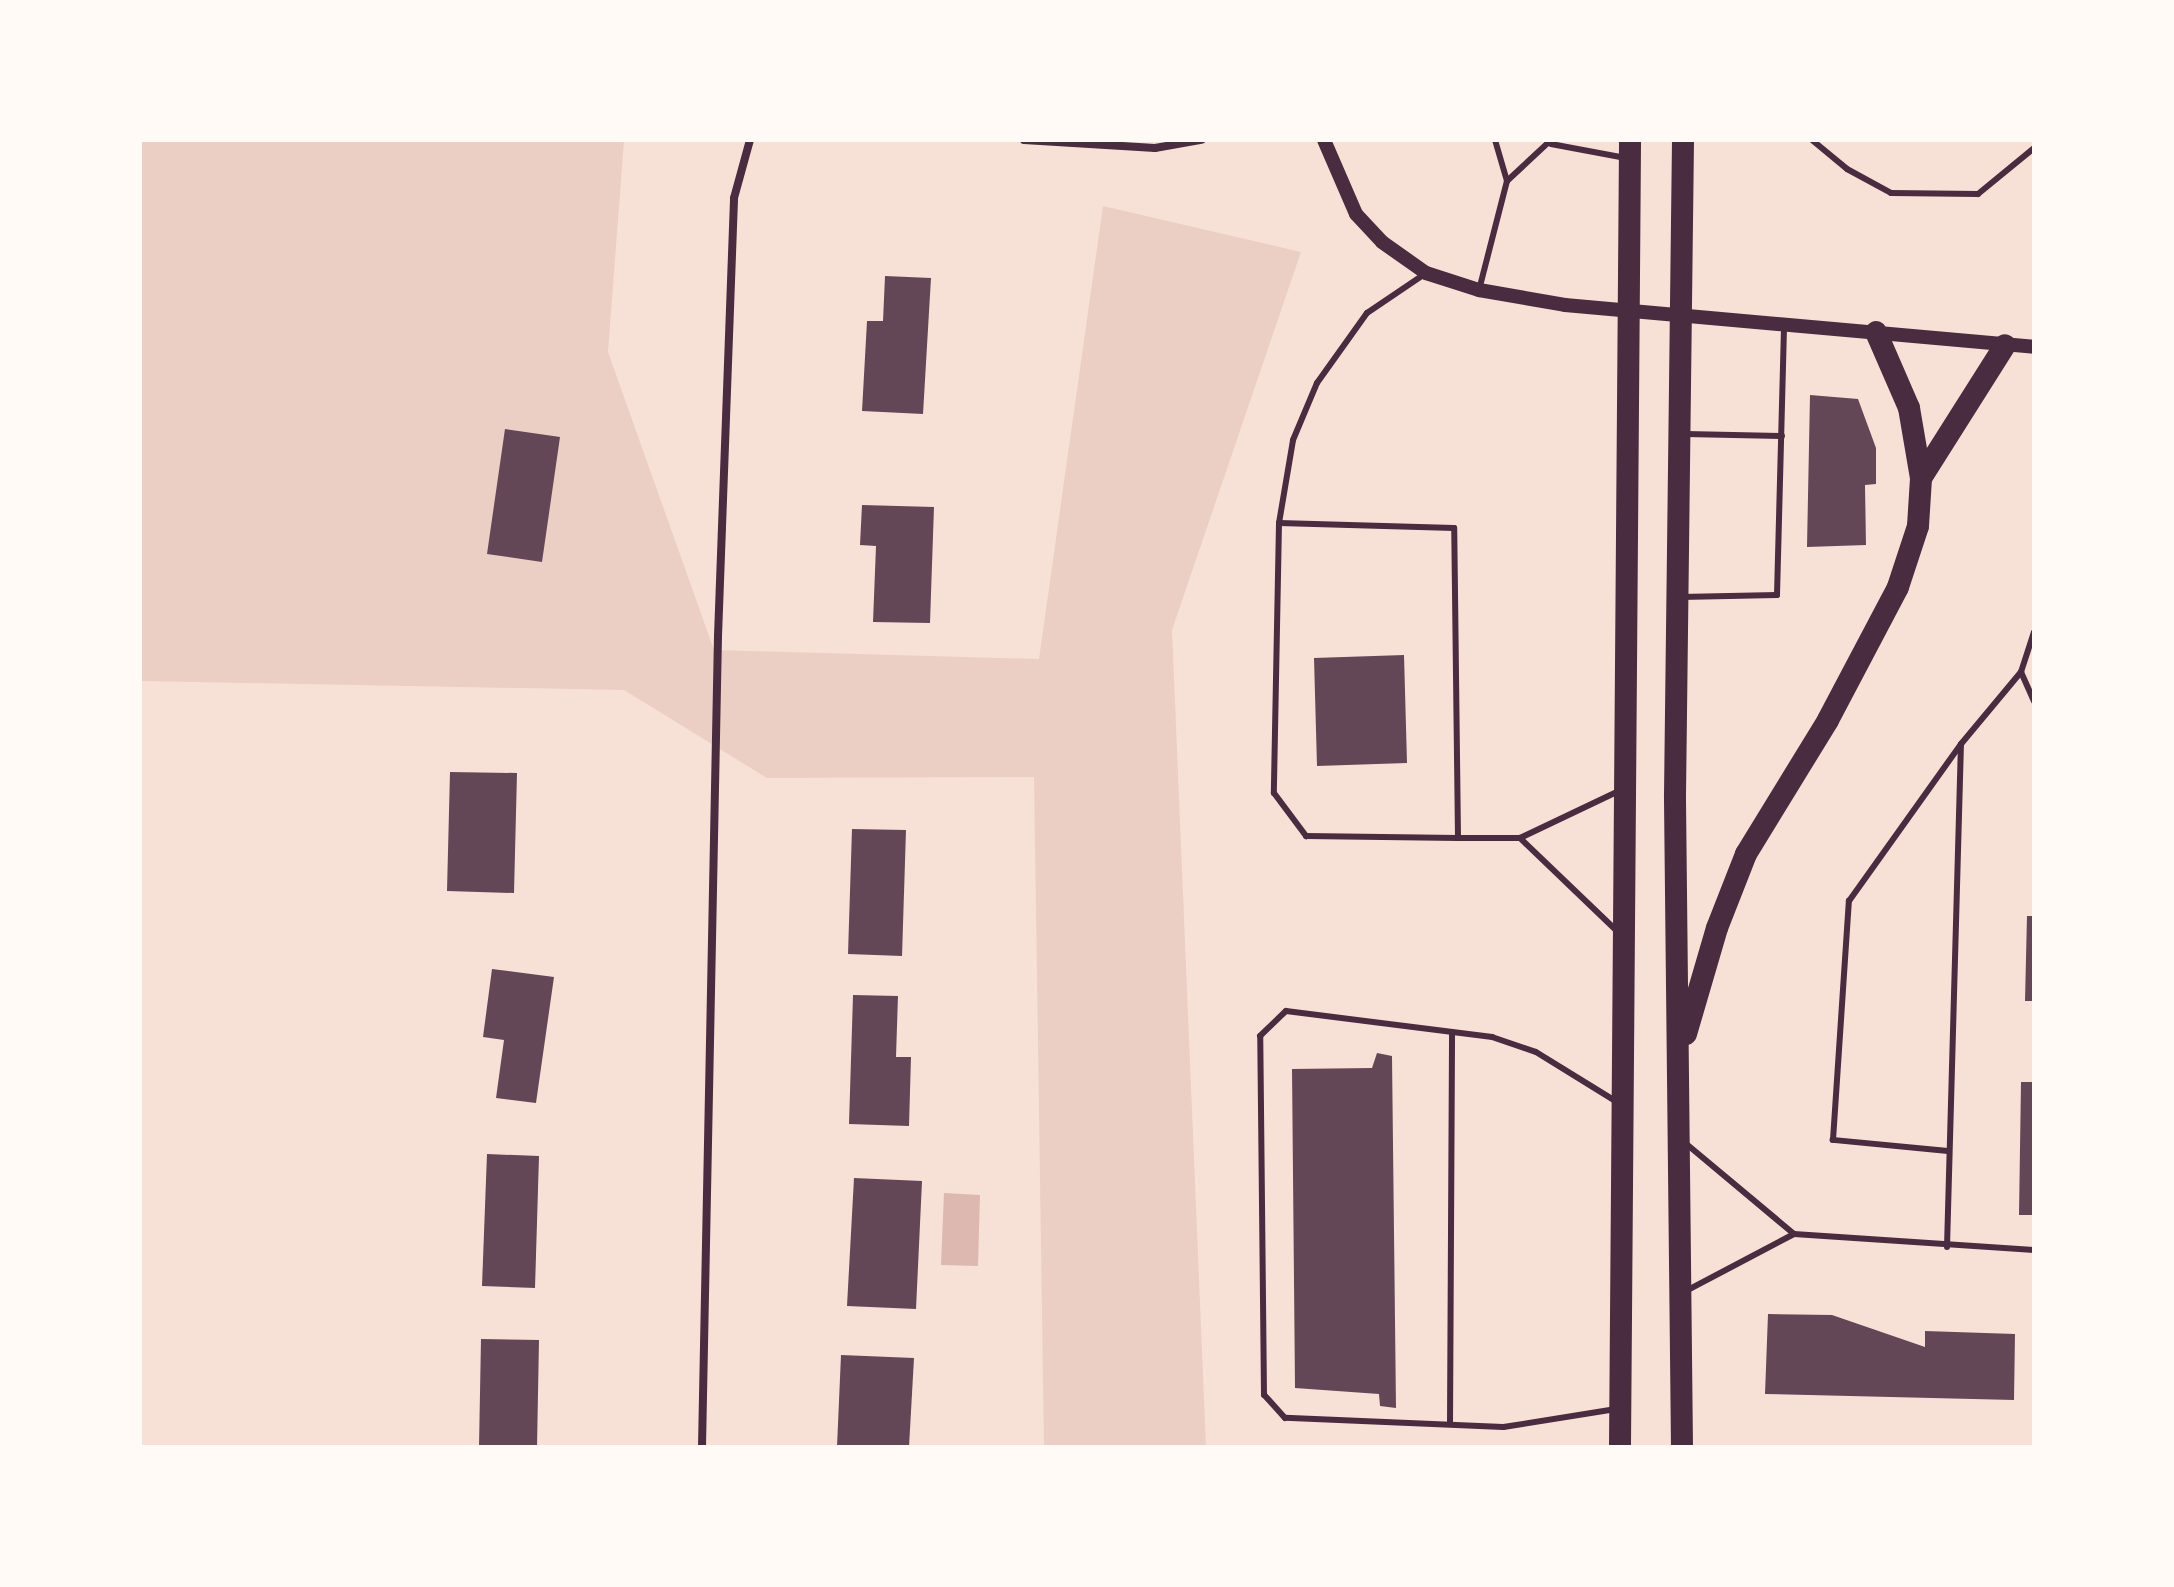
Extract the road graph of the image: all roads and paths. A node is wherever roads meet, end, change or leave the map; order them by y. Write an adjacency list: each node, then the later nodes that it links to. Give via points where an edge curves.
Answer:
1 (750, 140): 44 (street, via 734,198 718,648)
2 (1024, 140): 3 (street, via 1155,148)
3 (1201, 140)
4 (1324, 140): 12 (street, via 1356,214 1382,242)
5 (1495, 140): 11 (lane)
6 (1683, 140): 15 (highway)
7 (1813, 141): 9 (lane, via 1847,169 1891,193 1978,194)
8 (1551, 142): 10 (lane); 11 (lane)
9 (2034, 148)
10 (1630, 150): 14 (highway)
11 (1507, 181): 13 (lane)
12 (1426, 273): 13 (street); 23 (lane, via 1367,313 1317,383 1293,440)
13 (1479, 290): 14 (street, via 1565,305)
14 (1627, 308): 15 (street); 29 (highway)
15 (1681, 313): 16 (street); 20 (highway)
16 (1784, 323): 17 (street); 21 (lane)
17 (1876, 332): 18 (street); 22 (highway, via 1909,408)
18 (2005, 345): 19 (street); 22 (highway)
19 (2034, 347)
20 (1679, 433): 21 (lane); 24 (highway)
21 (1782, 436): 24 (lane, via 1777,595)
22 (1921, 478): 34 (highway, via 1918,526 1898,587 1828,720 1746,854 1717,928)
23 (1279, 523): 30 (lane, via 1274,793 1306,836); 30 (lane, via 1454,528)
24 (1679, 597): 34 (highway)
25 (2034, 632): 26 (lane)
26 (2021, 672): 27 (lane); 28 (lane)
27 (2034, 701)
28 (1961, 744): 37 (lane); 37 (lane, via 1849,901 1833,1140)
29 (1623, 790): 31 (lane); 32 (highway)
30 (1458, 838): 31 (lane)
31 (1520, 838): 32 (lane)
32 (1622, 935): 35 (highway)
33 (1452, 1032): 35 (lane, via 1492,1037 1536,1052); 43 (lane); 43 (lane, via 1286,1011 1260,1036 1264,1395 1285,1418)
34 (1680, 1054): 36 (highway)
35 (1621, 1104): 42 (highway)
36 (1681, 1141): 38 (lane); 41 (highway)
37 (1948, 1151): 39 (lane)
38 (1794, 1234): 39 (lane); 41 (lane)
39 (1947, 1247): 40 (lane)
40 (2034, 1250)
41 (1683, 1293): 46 (highway)
42 (1620, 1409): 43 (lane, via 1503,1427); 45 (highway)
43 (1450, 1424)
44 (702, 1447)
45 (1620, 1447)
46 (1682, 1447)

